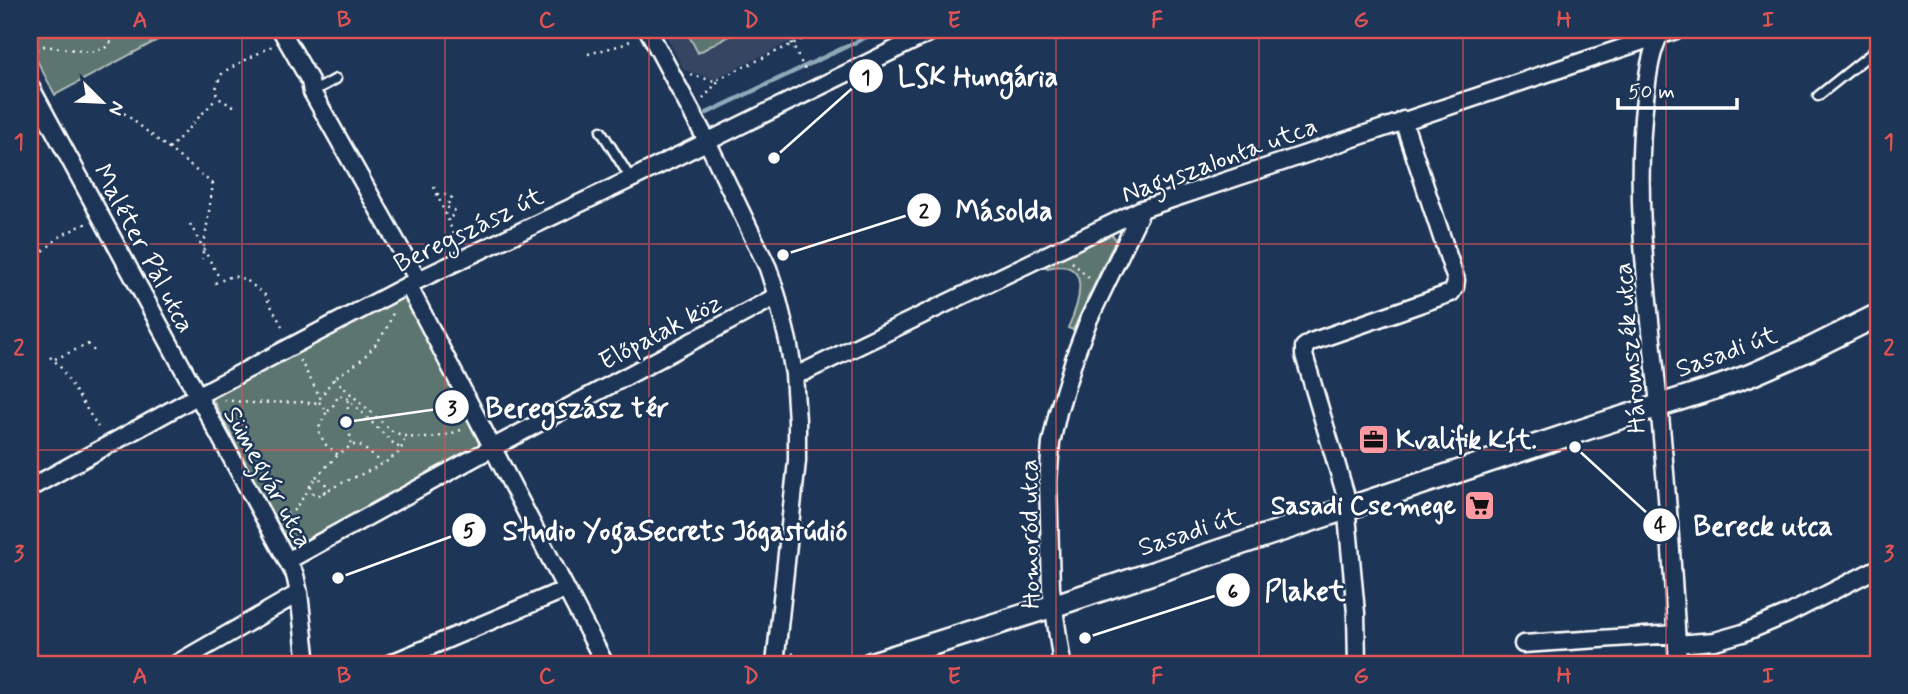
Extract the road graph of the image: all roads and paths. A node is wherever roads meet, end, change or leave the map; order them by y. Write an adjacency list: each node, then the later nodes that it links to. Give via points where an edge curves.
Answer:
1 (114, 30): 12 (path, via 104,49 91,52 44,46)
2 (648, 30): 27 (street)
3 (785, 30): 10 (path)
4 (822, 30): 10 (path)
5 (935, 30): 27 (street, Beregszász út)
6 (1676, 30): 7 (street, Nagyszalonta utca)
7 (1660, 33): 25 (street, Nagyszalonta utca); 61 (street, Háromszék utca, via 1649,68 1640,170)
8 (278, 37): 19 (street, via 310,81); 21 (path, via 223,72)
9 (631, 40): 13 (path)
10 (792, 44): 15 (path); 16 (path)
11 (1878, 48): 20 (lane)
12 (30, 51)
13 (588, 54)
14 (692, 75): 16 (path, via 713,81)
15 (807, 75)
16 (721, 77): 22 (path)
17 (336, 79): 19 (lane)
18 (30, 86): 57 (street, Maléter Pál utca)
19 (312, 92): 42 (street)
20 (1818, 96)
21 (217, 98): 23 (path); 28 (path)
22 (698, 104)
23 (234, 106)
24 (124, 113): 28 (path)
25 (1403, 120): 32 (street, Nagyszalonta utca); 75 (street, via 1457,280 1451,293 1304,347)
26 (601, 131): 29 (lane)
27 (707, 141): 29 (street, Beregszász út); 45 (street)
28 (169, 150): 37 (path, via 213,184)
29 (631, 179): 42 (street, Beregszász út)
30 (434, 187): 31 (path)
31 (438, 194): 33 (path); 33 (path, via 452,198 446,207 454,215)
32 (1142, 209): 38 (street, Nagyszalonta utca); 44 (street, Homoród utca)
33 (448, 219): 36 (path)
34 (87, 223): 39 (path)
35 (190, 224): 37 (path)
36 (455, 237)
37 (204, 249): 40 (path); 41 (path)
38 (1058, 250): 44 (path); 55 (street, Nagyszalonta utca)
39 (30, 255)
40 (202, 259)
41 (221, 281): 43 (path); 48 (path, via 241,277 261,290)
42 (413, 283): 57 (street, Beregszász út); 68 (street)
43 (215, 284)
44 (1103, 290): 81 (street, Homoród utca, via 1076,353 1051,443)
45 (777, 296): 55 (street); 68 (street, Előpatak köz)
46 (395, 306): 56 (path, via 379,341)
47 (1878, 315): 61 (street, Sasadi út, via 1751,375)
48 (282, 326)
49 (30, 329): 50 (path)
50 (36, 335)
51 (93, 342): 52 (path)
52 (88, 344): 53 (path); 63 (path, via 52,358)
53 (95, 352)
54 (298, 357): 59 (path)
55 (794, 374): 89 (street, via 797,461)
56 (334, 379): 59 (path); 65 (path, via 392,431)
57 (197, 396): 72 (street, Beregszász út); 77 (street, Sümegvár utca)
58 (220, 399): 59 (path, via 313,404)
59 (319, 399): 62 (path)
60 (348, 399): 62 (path, via 340,396); 66 (path); 67 (path)
61 (1659, 405): 75 (street, Sasadi út); 82 (street, Háromszék utca)
62 (327, 411): 69 (path, via 318,430)
63 (98, 427)
64 (467, 427): 65 (path, via 445,436)
65 (406, 436): 67 (path)
66 (352, 445): 69 (path); 70 (path, via 360,445)
67 (401, 448): 70 (path)
68 (492, 448): 77 (street, Előpatak köz); 79 (street)
69 (338, 455): 71 (path)
70 (382, 463): 74 (path)
71 (314, 479): 73 (path); 74 (path, via 325,482)
72 (30, 488)
73 (310, 488): 74 (path, via 314,494); 76 (path)
74 (323, 493)
75 (1347, 508): 81 (street, Sasadi út); 93 (street)
76 (281, 519)
77 (287, 561): 80 (street, Sümegvár utca)
78 (1878, 568): 82 (street, via 1742,633 1715,641)
79 (566, 589): 87 (street); 88 (street)
80 (299, 593): 85 (street); 86 (street, Sümegvár utca)
81 (1053, 606): 91 (street, Sasadi út); 92 (street, Homoród utca)
82 (1676, 639): 83 (street); 94 (street, Háromszék utca)
83 (1523, 644)
84 (789, 650): 90 (path)
85 (176, 664)
86 (307, 664)
87 (388, 664)
88 (605, 664)
89 (775, 664)
90 (806, 664)
91 (870, 664)
92 (1062, 664)
93 (1357, 664)
94 (1678, 664)

